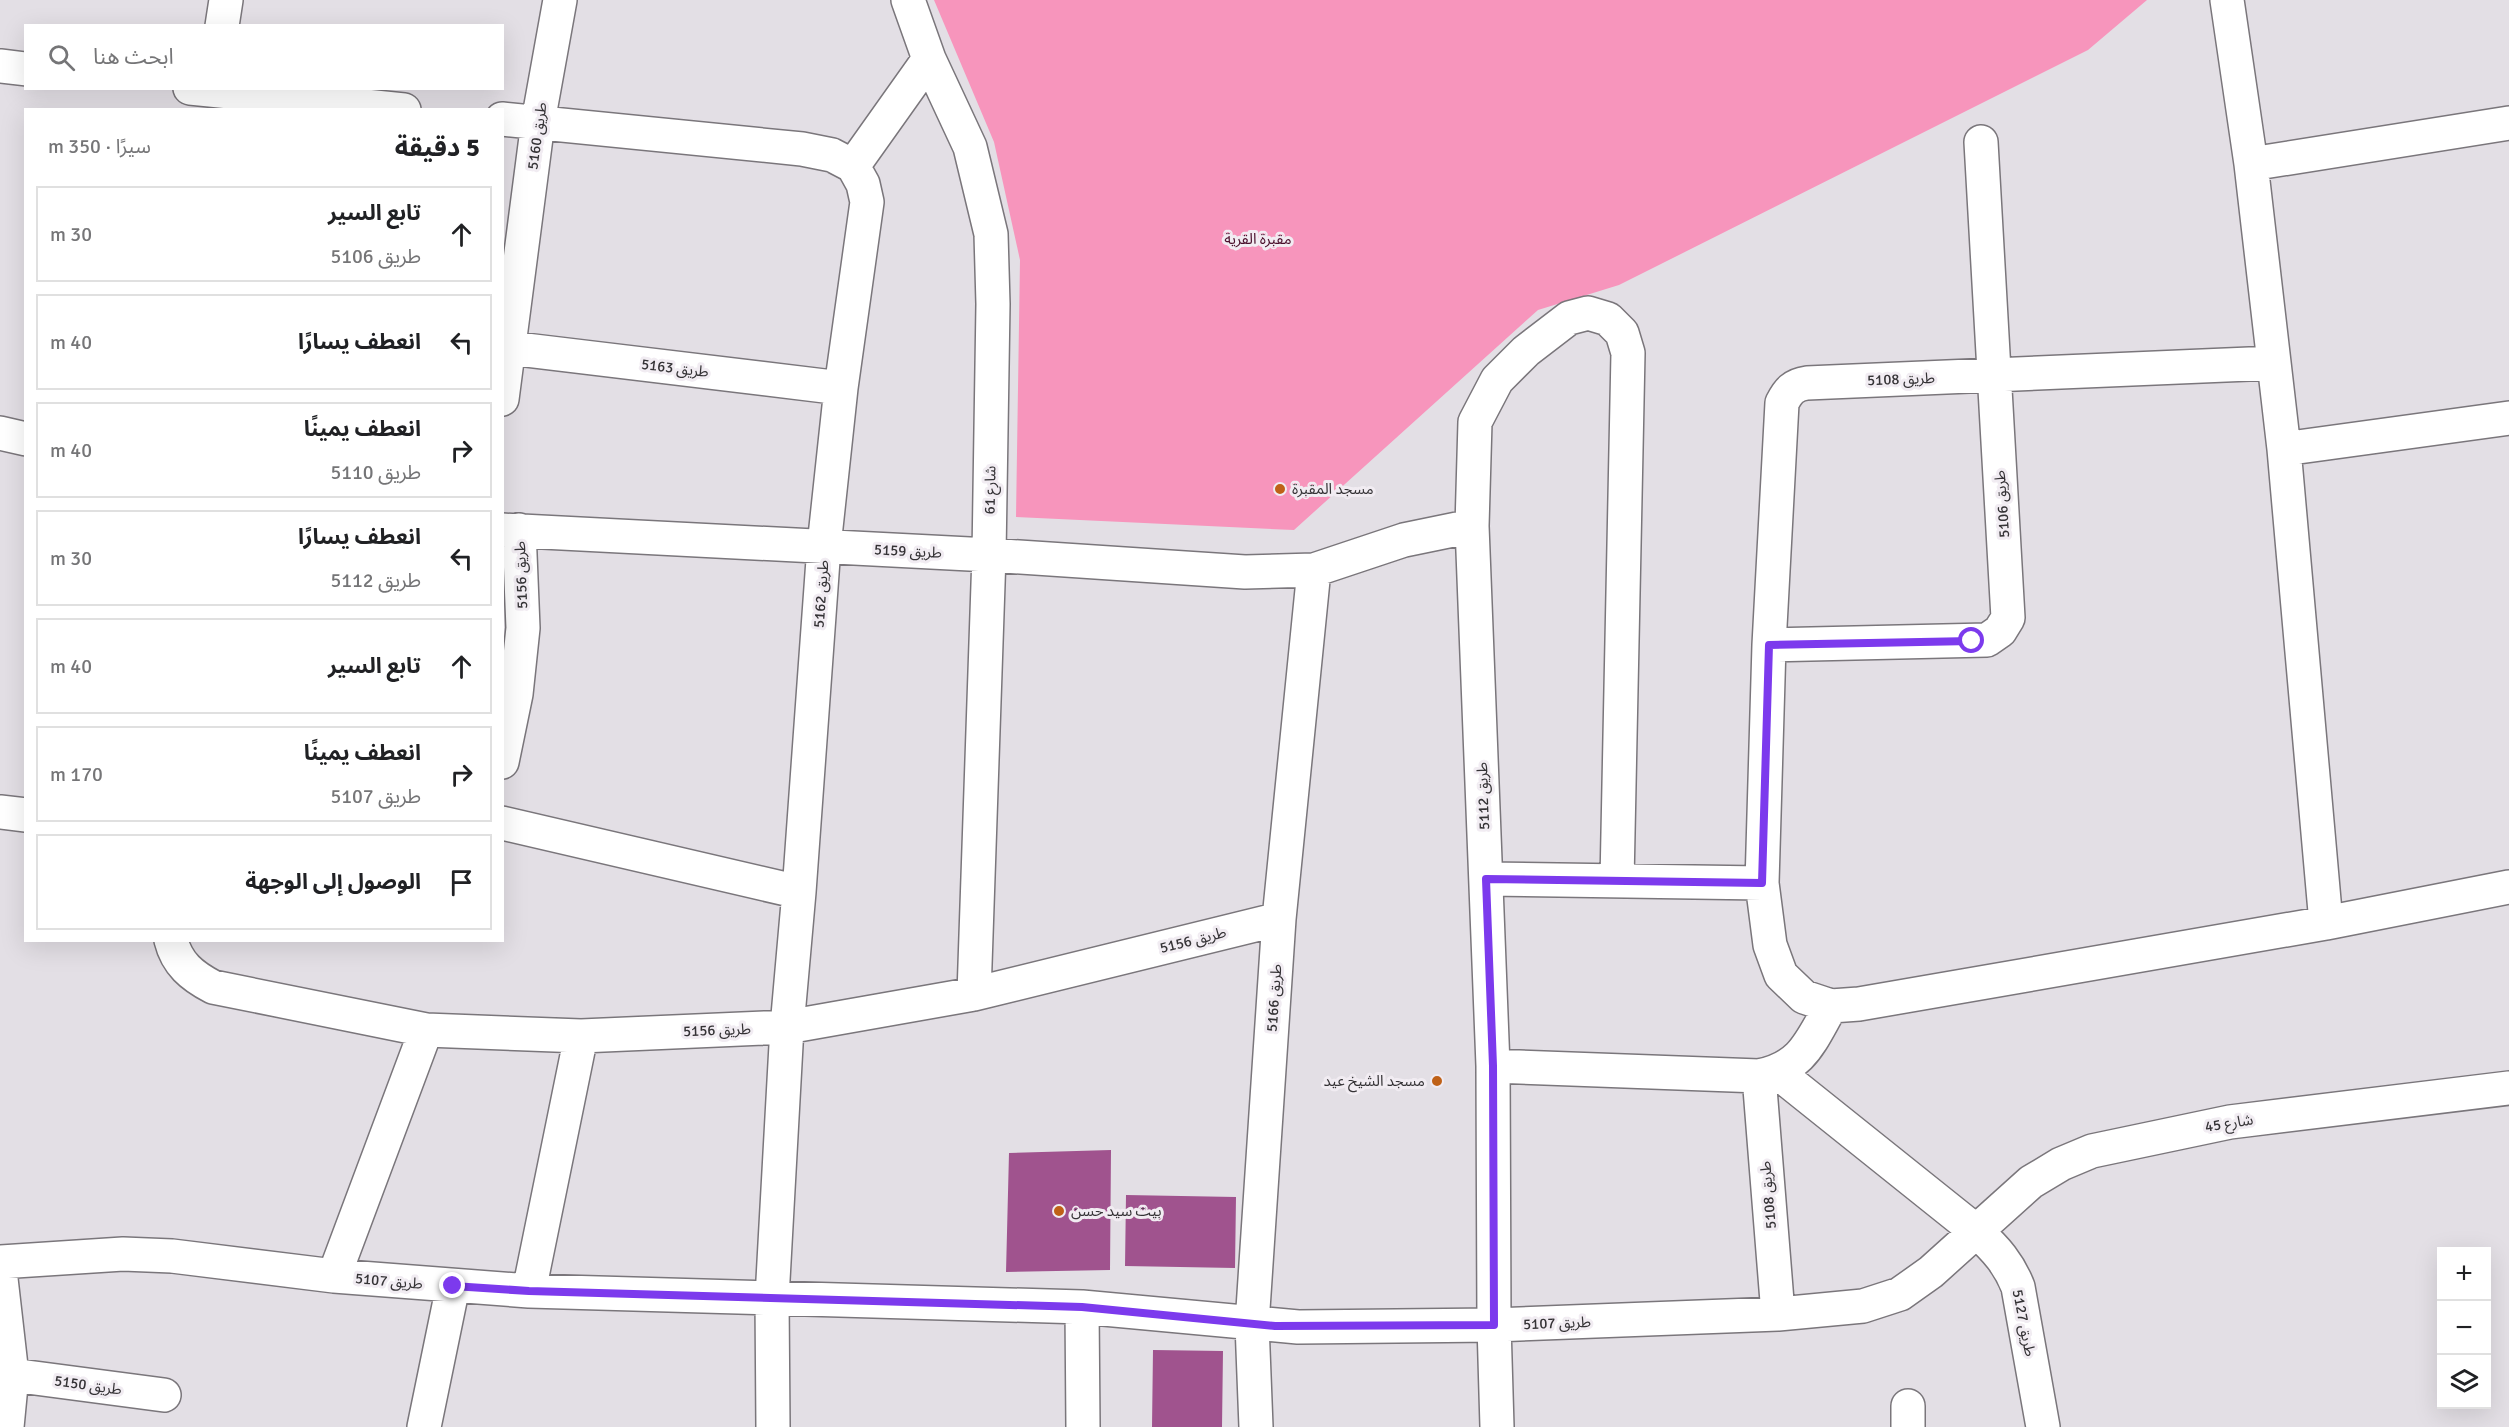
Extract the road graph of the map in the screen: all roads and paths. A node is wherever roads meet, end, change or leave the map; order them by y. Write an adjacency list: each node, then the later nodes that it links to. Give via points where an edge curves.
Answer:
1 (226, 0): 5 (street)
2 (560, 0): 10 (street, طريق 5160)
3 (908, 0): 6 (street, شارع 61)
4 (2227, 0): 13 (street)
5 (222, 24)
6 (929, 59): 14 (street); 28 (street, شارع 61, via 970,147 991,234)
7 (206, 94): 8 (street)
8 (379, 108)
9 (504, 119): 10 (street)
10 (538, 122): 14 (street, via 802,149 832,155); 15 (street, طريق 5160)
11 (2509, 123): 13 (street)
12 (1981, 142): 18 (street, طريق 5106)
13 (2251, 164): 17 (street)
14 (853, 166): 20 (street, طريق 5162, via 867,202)
15 (511, 271): 16 (street, طريق 5160)
16 (509, 348): 19 (street, طريق 5160); 20 (street, طريق 5163)
17 (2273, 363): 18 (street, طريق 5108); 24 (street)
18 (1994, 375): 30 (street, طريق 5108, via 1808,383 1787,392 1782,404); 30 (street, طريق 5106, via 2008,602 2008,618 2000,631 1988,640 1972,641)
19 (504, 385)
20 (841, 388): 27 (street, طريق 5162)
21 (2509, 418): 24 (street)
22 (0, 433): 23 (street)
23 (24, 439)
24 (2284, 449): 41 (street)
25 (1472, 526): 29 (street, طريق 5159, via 1404,540); 35 (street, طريق 5112); 36 (street, طريق 5112, via 1474,422 1497,380 1526,351 1569,318 1588,313 1608,319 1622,333 1628,353)
26 (511, 530): 27 (street, طريق 5159); 31 (street, طريق 5156, via 523,628 516,694)
27 (825, 546): 28 (street, طريق 5159); 39 (street, طريق 5162)
28 (989, 555): 29 (street, طريق 5159, via 1245,572); 43 (street, شارع 61)
29 (1314, 570): 40 (street, طريق 5166)
30 (1769, 645): 37 (street)
31 (504, 752)
32 (0, 812): 33 (street)
33 (24, 815)
34 (504, 823): 39 (street)
35 (1486, 879): 36 (street); 48 (street, طريق 5112)
36 (1617, 881): 37 (street)
37 (1762, 883): 44 (street, via 1770,945 1781,975 1804,997)
38 (2509, 887): 41 (street)
39 (799, 892): 45 (street, طريق 5162)
40 (1279, 919): 43 (street, طريق 5156); 60 (street, طريق 5166)
41 (2326, 923): 44 (street)
42 (172, 942): 46 (street, طريق 5156, via 180,962 194,977 213,987)
43 (974, 994): 45 (street, طريق 5156)
44 (1831, 1006): 49 (street, via 1806,1049 1793,1063)
45 (787, 1027): 47 (street, طريق 5156); 57 (street, طريق 5162)
46 (426, 1030): 47 (street, طريق 5156); 54 (street)
47 (581, 1036): 56 (street)
48 (1493, 1066): 49 (street); 61 (street, طريق 5112)
49 (1768, 1074): 51 (street, طريق 5127); 59 (street, طريق 5108)
50 (2509, 1088): 51 (street, شارع 45, via 2230,1122 2092,1150 2031,1182)
51 (1977, 1232): 59 (street, طريق 5107, via 1900,1294 1863,1306); 70 (street, طريق 5127, via 2000,1254 2018,1287)
52 (0, 1262): 54 (street, طريق 5107, via 79,1255 172,1256)
53 (0, 1270): 62 (street)
54 (334, 1276): 55 (street, طريق 5107)
55 (453, 1286): 56 (street, طريق 5107); 65 (street)
56 (529, 1291): 57 (street, طريق 5107)
57 (772, 1298): 58 (street, طريق 5107); 66 (street, طريق 5162)
58 (1082, 1307): 60 (street, طريق 5107); 67 (street)
59 (1778, 1314): 61 (street, طريق 5107)
60 (1252, 1324): 61 (street, طريق 5107); 68 (street, طريق 5166)
61 (1494, 1325): 69 (street, طريق 5112)
62 (12, 1375): 63 (street, طريق 5150); 64 (street)
63 (164, 1395)
64 (7, 1427)
65 (424, 1427)
66 (773, 1427)
67 (1083, 1427)
68 (1256, 1427)
69 (1497, 1427)
70 (2043, 1427)

